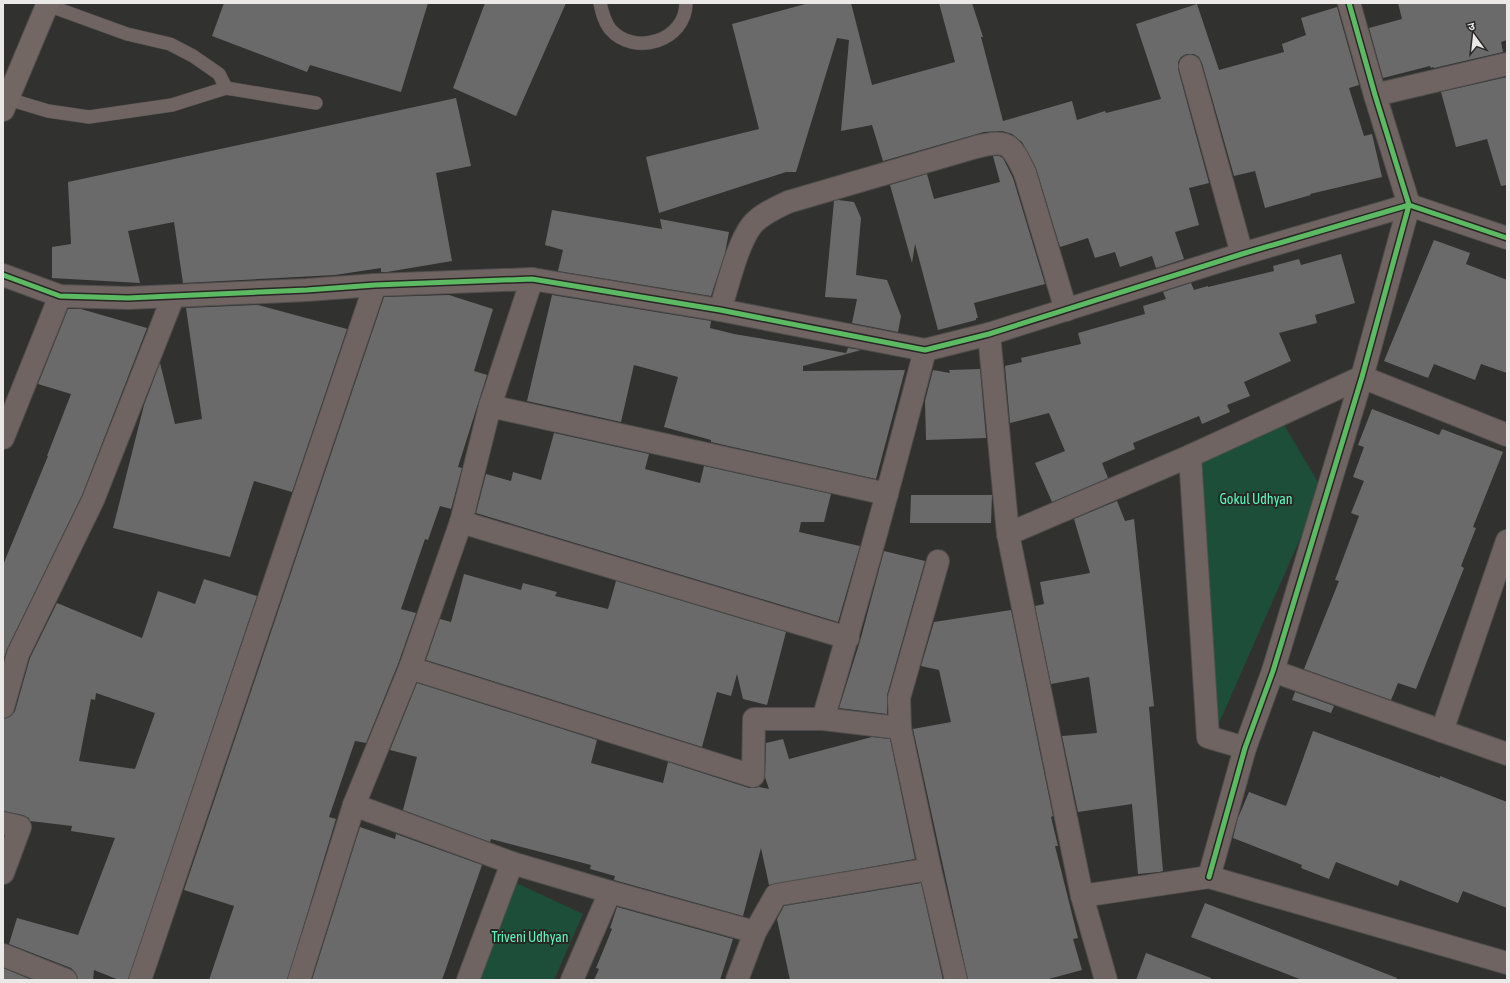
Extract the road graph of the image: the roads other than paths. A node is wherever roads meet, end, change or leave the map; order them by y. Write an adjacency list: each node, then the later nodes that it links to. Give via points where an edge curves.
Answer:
1 (600, 3): 2 (lane, via 603,17 610,29 621,38 634,43 648,44 662,40 673,32 682,21)
2 (686, 3)
3 (1349, 3): 8 (street)
4 (48, 4): 7 (lane, via 128,34 170,44 219,74); 10 (main road)
5 (1507, 64): 8 (street)
6 (1190, 66): 13 (street)
7 (226, 88): 9 (lane); 10 (lane, via 172,105 89,117)
8 (1375, 95): 11 (street)
9 (316, 103)
10 (5, 104)
11 (1409, 205): 12 (street); 13 (street); 23 (street)
12 (1507, 238)
13 (1242, 254): 20 (street)
14 (3, 276): 17 (street)
15 (532, 279): 16 (street); 19 (street); 24 (street)
16 (375, 285): 18 (street); 54 (street)
17 (60, 296): 18 (street); 26 (street)
18 (173, 297): 36 (street, via 93,500 18,654)
19 (720, 310): 20 (street, via 743,239 753,223 770,211 788,202 991,143 1009,146 1017,155); 22 (street)
20 (1066, 310): 21 (street)
21 (989, 334): 22 (street); 30 (street)
22 (925, 350): 28 (street)
23 (1362, 377): 25 (street); 27 (street); 35 (street)
24 (490, 406): 28 (street); 29 (street)
25 (1507, 435)
26 (3, 438)
27 (1190, 456): 30 (street); 40 (street, via 1208,737)
28 (888, 494): 33 (street)
29 (462, 522): 33 (street); 34 (street)
30 (1008, 534): 49 (street)
31 (1507, 542): 39 (street)
32 (938, 561): 38 (street, via 899,698)
33 (848, 638): 37 (street)
34 (410, 668): 37 (street, via 752,776 754,718); 42 (street)
35 (1272, 671): 39 (street); 40 (street)
36 (3, 707)
37 (823, 718): 38 (street)
38 (900, 728): 45 (street)
39 (1442, 731): 41 (street)
40 (1245, 748): 47 (street)
41 (1507, 754)
42 (354, 805): 44 (street); 55 (street)
43 (3, 823): 46 (street, via 20,827)
44 (512, 863): 48 (street); 56 (street)
45 (930, 869): 50 (street, via 776,895); 59 (street)
46 (3, 873)
47 (1209, 877): 49 (street); 52 (street)
48 (610, 892): 50 (street); 57 (street)
49 (1082, 896): 60 (street)
50 (755, 932): 58 (street)
51 (3, 955): 53 (street)
52 (1507, 963)
53 (66, 980)
54 (140, 980)
55 (299, 980)
56 (468, 980)
57 (572, 980)
58 (736, 980)
59 (956, 980)
60 (1106, 980)

